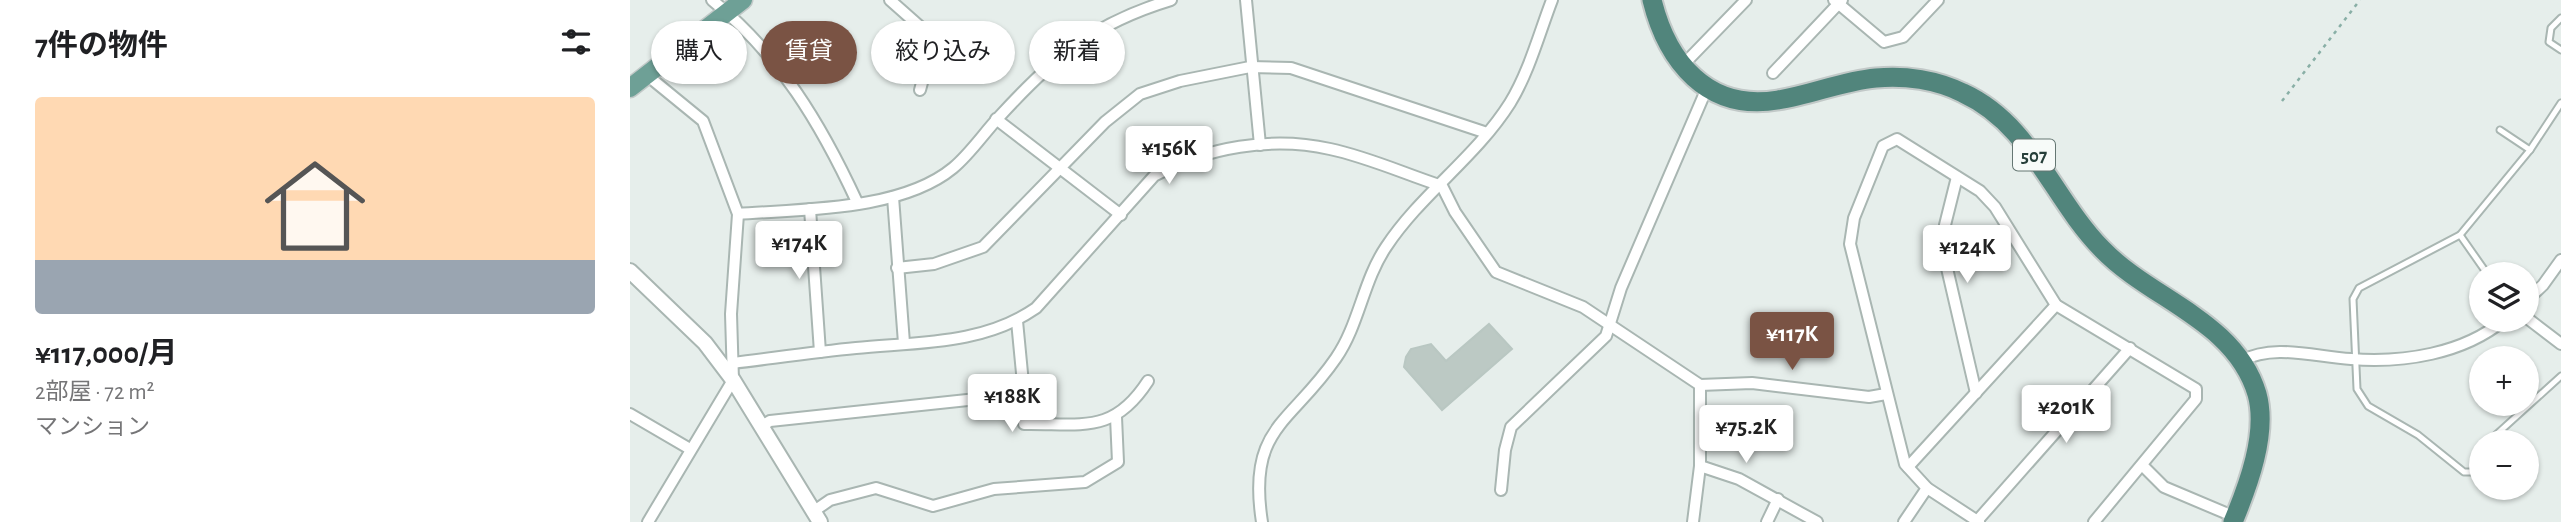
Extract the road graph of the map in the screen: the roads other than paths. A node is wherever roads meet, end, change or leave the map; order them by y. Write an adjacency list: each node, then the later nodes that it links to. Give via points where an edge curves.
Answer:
1 (712, 0): 11 (street)
2 (743, 0): 11 (main road)
3 (890, 0): 20 (street, via 934,40)
4 (1171, 0): 22 (street, via 1090,32 1044,67)
5 (1246, 0): 15 (street)
6 (1552, 0): 24 (street, via 1511,102)
7 (1652, 0): 14 (highway, 507, via 1665,42)
8 (1746, 0): 14 (street)
9 (1938, 0): 10 (street, via 1903,37 1884,42)
10 (1838, 1): 16 (street)
11 (727, 13): 17 (main road); 31 (street, via 761,43 829,141)
12 (2561, 18): 13 (lane, via 2551,28 2549,42)
13 (2561, 50)
14 (1682, 66): 19 (highway, 507)
15 (1250, 67): 24 (street, via 1312,72); 25 (street); 27 (street, via 1180,80 1140,94 1105,122)
16 (1773, 73)
17 (648, 76): 18 (main road); 33 (street, via 703,121)
18 (630, 88)
19 (1707, 88): 43 (street); 51 (highway, 507, via 1741,99 1775,101 1889,77 1930,81 1964,93 1994,111 2021,136 2069,209 2104,251 2205,323)
20 (920, 90)
21 (2561, 103): 26 (lane)
22 (996, 119): 27 (street); 30 (street, via 952,168)
23 (2501, 130): 26 (lane)
24 (1487, 133): 29 (street)
25 (1259, 145): 29 (street, via 1331,149); 34 (street, via 1177,163 1154,176)
26 (2530, 150): 35 (lane)
27 (1063, 168): 34 (street); 38 (street, via 983,247 934,264)
28 (1957, 177): 41 (street, via 1995,207); 57 (street, via 1943,251); 59 (street, via 1897,139 1883,146 1854,218 1850,244)
29 (1442, 186): 43 (street, via 1496,272 1583,307); 76 (street, via 1399,227 1374,264 1335,359 1274,428 1257,488)
30 (893, 197): 31 (street); 38 (street)
31 (857, 202): 32 (street)
32 (810, 209): 33 (street); 49 (street)
33 (738, 214): 52 (street, via 731,314)
34 (1121, 215): 42 (street, via 1036,308)
35 (2460, 236): 37 (lane); 50 (lane, via 2359,288 2353,299)
36 (2561, 260): 40 (street)
37 (2479, 262)
38 (897, 268): 46 (street)
39 (630, 271): 54 (street, via 705,343)
40 (2539, 289)
41 (2056, 305): 48 (street); 57 (street)
42 (1017, 321): 46 (street, via 965,339); 58 (street)
43 (1610, 324): 56 (street); 70 (street, via 1606,336 1511,427)
44 (2539, 327): 47 (street)
45 (2490, 332): 50 (street, via 2450,350)
46 (904, 343): 49 (street)
47 (2561, 344)
48 (2130, 348): 66 (street, via 2196,389 2196,399); 74 (street)
49 (820, 352): 52 (street)
50 (2354, 359): 51 (street, via 2265,351); 68 (lane, via 2357,390 2368,406)
51 (2241, 361): 73 (highway, 507, via 2257,394 2260,419)
52 (733, 363): 54 (street)
53 (2561, 376): 63 (lane)
54 (733, 380): 62 (street); 64 (street)
55 (1148, 381): 61 (street)
56 (1700, 385): 59 (street, via 1752,383 1869,397); 65 (street)
57 (1976, 393): 67 (street)
58 (1024, 394): 61 (street, via 1024,424 1102,423); 62 (street, via 770,421)
59 (1886, 394): 67 (street)
60 (630, 415): 64 (street)
61 (1116, 417): 72 (street, via 1118,462 1085,482 994,489 933,506 876,488 830,500)
62 (762, 426): 72 (street)
63 (2501, 430)
64 (690, 449): 75 (street)
65 (1700, 466): 71 (street); 77 (street)
66 (2143, 466): 73 (street, via 2164,487); 81 (street)
67 (1908, 467): 69 (street)
68 (2469, 472)
69 (1927, 488): 74 (street); 80 (street)
70 (1501, 490)
71 (1778, 499): 78 (street); 79 (street)
72 (817, 516)
73 (2234, 520)
74 (1978, 521)
75 (648, 522)
76 (1262, 522)
77 (1693, 522)
78 (1767, 522)
79 (1817, 522)
80 (1903, 522)
81 (2095, 522)

